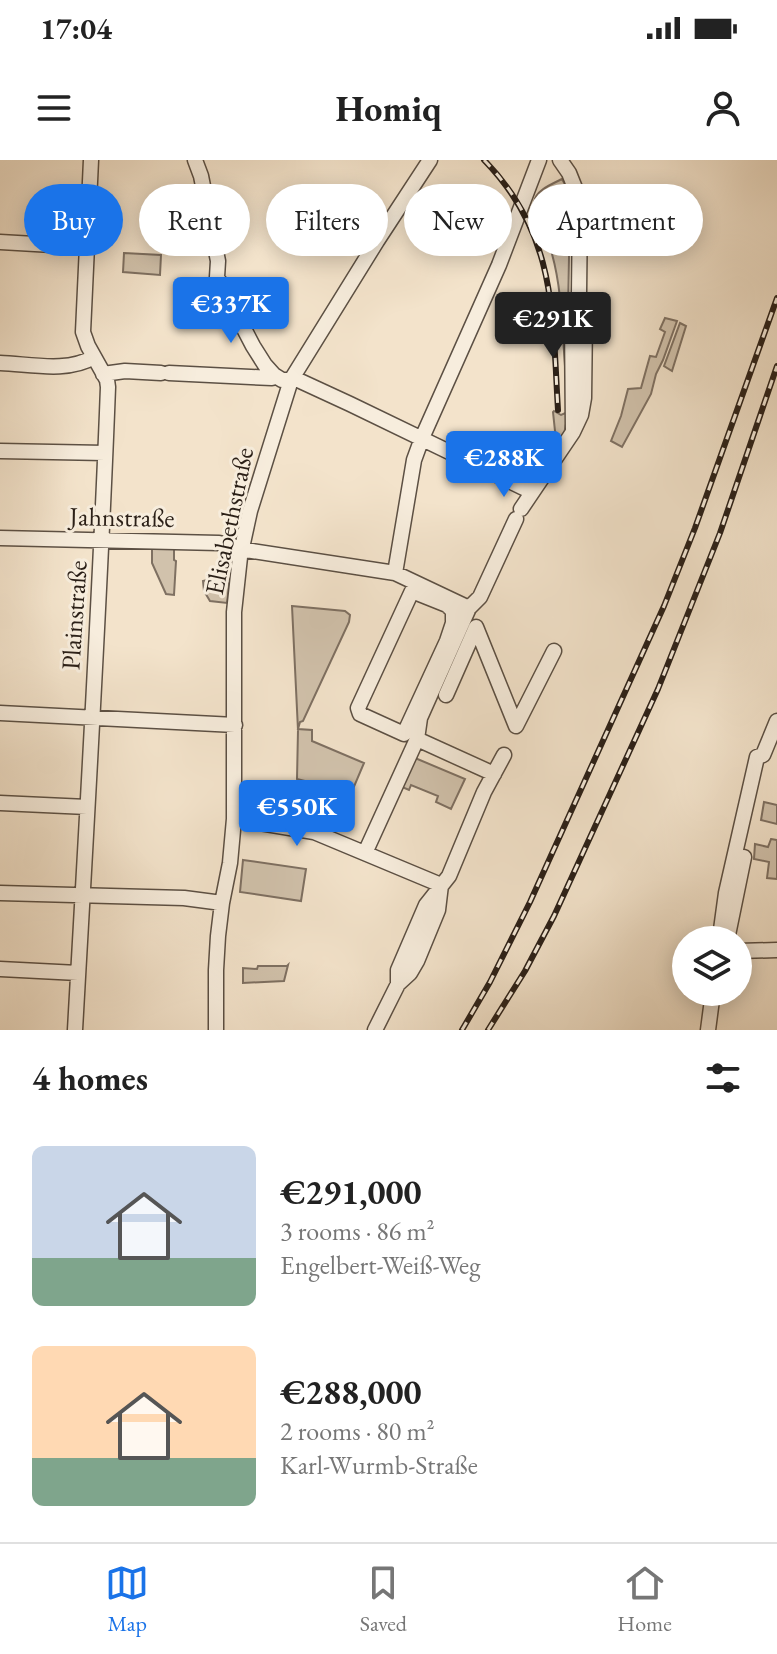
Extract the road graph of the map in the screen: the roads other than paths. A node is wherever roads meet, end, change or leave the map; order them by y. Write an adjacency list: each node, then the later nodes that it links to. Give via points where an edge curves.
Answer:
1 (91, 160): 6 (street, Plainstraße)
2 (195, 160): 14 (street, via 217,277 265,365 282,380)
3 (430, 160): 14 (street, Elisabethstraße)
4 (564, 165): 5 (street); 18 (street, via 580,207 579,294 572,320 573,432)
5 (537, 166): 15 (street)
6 (90, 184)
7 (0, 242): 8 (street)
8 (24, 243)
9 (87, 256): 10 (street, Plainstraße, via 83,332)
10 (94, 357): 11 (street, via 72,366); 12 (street, Plainstraße)
11 (0, 363)
12 (103, 374): 13 (street); 17 (street, Plainstraße, via 108,387)
13 (272, 378)
14 (291, 380): 15 (street); 21 (street, Elisabethstraße)
15 (422, 438): 18 (street); 22 (street)
16 (0, 451): 17 (street)
17 (105, 453): 20 (street, Plainstraße)
18 (532, 492): 23 (street, via 480,597)
19 (0, 538): 20 (street, Jahnstraße)
20 (103, 540): 21 (street, Jahnstraße); 27 (street, Plainstraße)
21 (242, 548): 22 (street, Jahnstraße); 29 (street, Elisabethstraße, via 234,612)
22 (395, 573): 23 (street, Jahnstraße)
23 (469, 608): 30 (street)
24 (554, 651): 25 (street, via 516,726 476,627)
25 (446, 695)
26 (0, 713): 27 (street)
27 (91, 718): 29 (street); 34 (street, Plainstraße)
28 (777, 721): 41 (street, via 763,755 766,760)
29 (235, 725): 35 (street, Elisabethstraße)
30 (410, 737): 30 (street, via 360,714 358,708 412,591 447,605 453,623); 32 (street); 36 (street)
31 (504, 755): 32 (street)
32 (494, 774): 37 (street)
33 (0, 803): 34 (street)
34 (87, 807): 39 (street, Plainstraße)
35 (234, 819): 36 (street, via 314,832); 40 (street, Elisabethstraße)
36 (365, 853): 37 (street)
37 (441, 885): 49 (street, via 438,910 417,961 398,984)
38 (0, 893): 39 (street)
39 (83, 895): 40 (street); 45 (street, Plainstraße)
40 (222, 903): 48 (street, Elisabethstraße)
41 (725, 926)
42 (777, 950): 43 (street)
43 (752, 951)
44 (0, 969): 45 (street)
45 (78, 973): 47 (street, Plainstraße)
46 (711, 1006): 50 (street)
47 (75, 1030)
48 (216, 1030)
49 (375, 1030)
50 (708, 1030)

